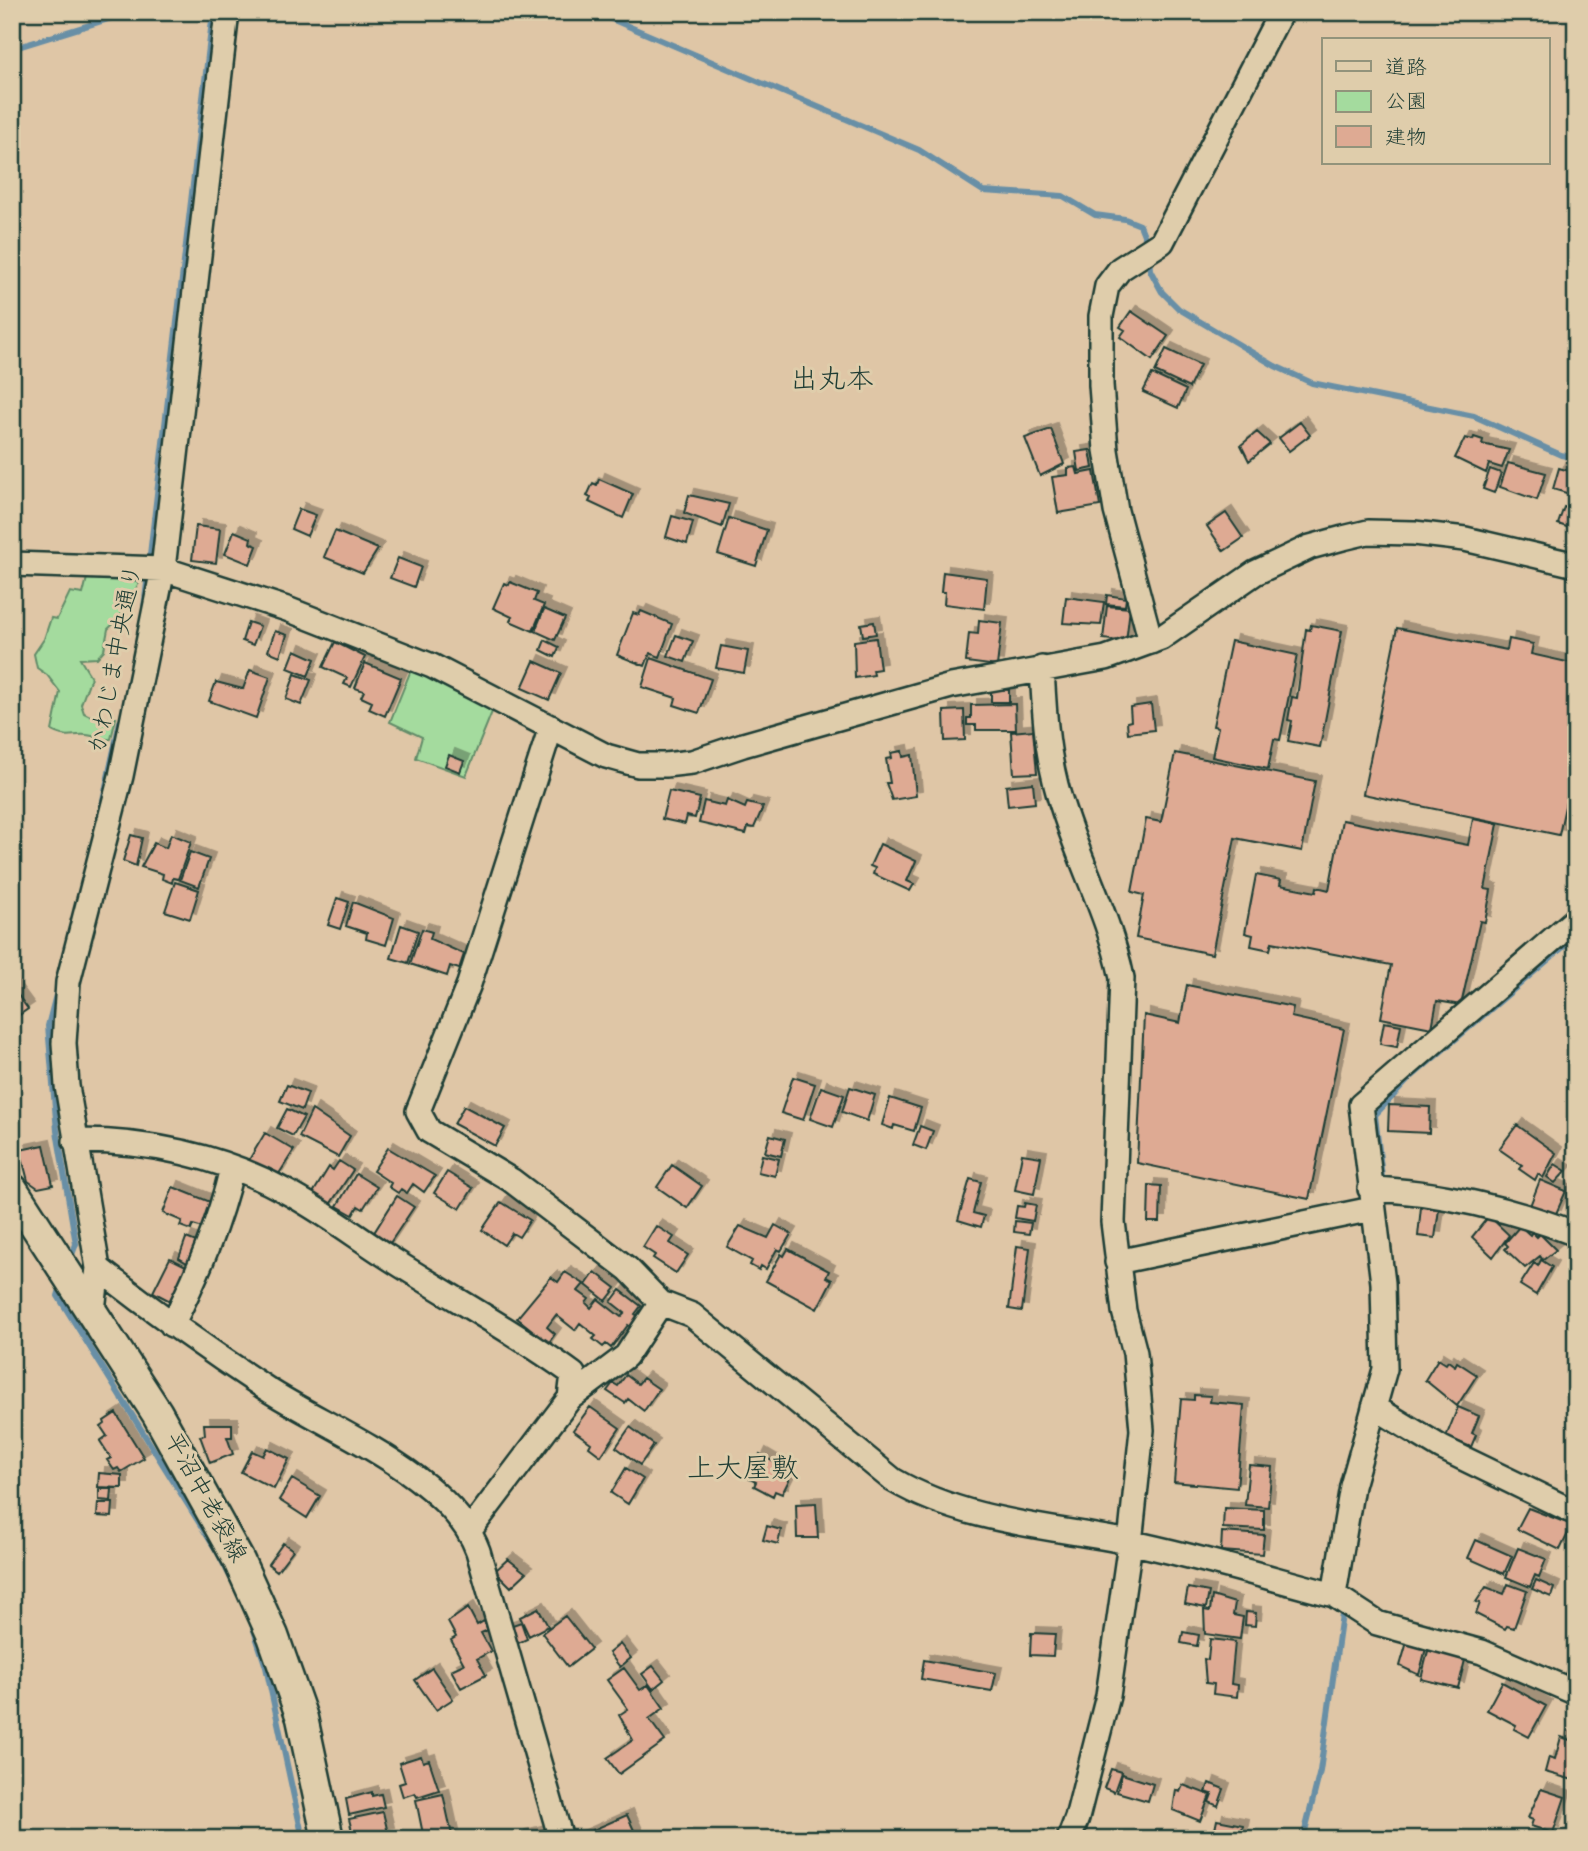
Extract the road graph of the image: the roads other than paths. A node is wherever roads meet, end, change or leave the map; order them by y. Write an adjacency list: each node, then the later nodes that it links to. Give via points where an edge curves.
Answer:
1 (227, 12): 5 (street, かわじま中央通り)
2 (1281, 12): 6 (street, via 1162,242 1120,269 1107,286 1101,316 1101,385 1107,450 1116,510)
3 (12, 564): 5 (street)
4 (1576, 565): 6 (street, via 1465,539 1368,532 1310,547 1255,573)
5 (163, 569): 8 (street, via 286,609 432,666); 10 (street, かわじま中央通り, via 121,776 68,982 64,1043)
6 (1151, 642): 7 (street, via 1106,658)
7 (1042, 668): 8 (street, via 895,700 692,762 638,765 606,756); 15 (street, via 1045,724 1056,786 1114,942 1122,978 1114,1143)
8 (551, 727): 17 (street, via 469,984 418,1111 429,1131 521,1187 628,1269)
9 (1576, 919): 13 (street, via 1361,1105)
10 (75, 1141): 11 (street, via 155,1147); 16 (street, かわじま中央通り)
11 (232, 1167): 19 (street, via 203,1264); 20 (street, via 284,1190 531,1343 573,1374)
12 (12, 1189): 18 (main road, 平沼中老袋線)
13 (1371, 1199): 14 (street, via 1401,1190 1443,1197); 15 (street); 21 (street, via 1383,1283 1385,1369)
14 (1576, 1234)
15 (1117, 1262): 24 (street, via 1135,1353 1142,1430)
16 (98, 1268): 18 (street, かわじま中央通り); 19 (street)
17 (661, 1303): 20 (street, via 626,1356); 24 (street, via 692,1315 894,1480 927,1499 980,1515)
18 (93, 1310): 27 (main road, 平沼中老袋線, via 157,1413 251,1586 302,1718)
19 (172, 1325): 23 (street, via 270,1391 400,1467 441,1496)
20 (570, 1398): 23 (street)
21 (1374, 1407): 22 (street, via 1442,1448); 25 (street, via 1352,1486)
22 (1576, 1513)
23 (470, 1530): 28 (street)
24 (1130, 1543): 25 (street); 29 (street, via 1108,1696)
25 (1334, 1595): 26 (street, via 1377,1623 1482,1652)
26 (1576, 1693)
27 (328, 1839)
28 (561, 1839)
29 (1069, 1839)

